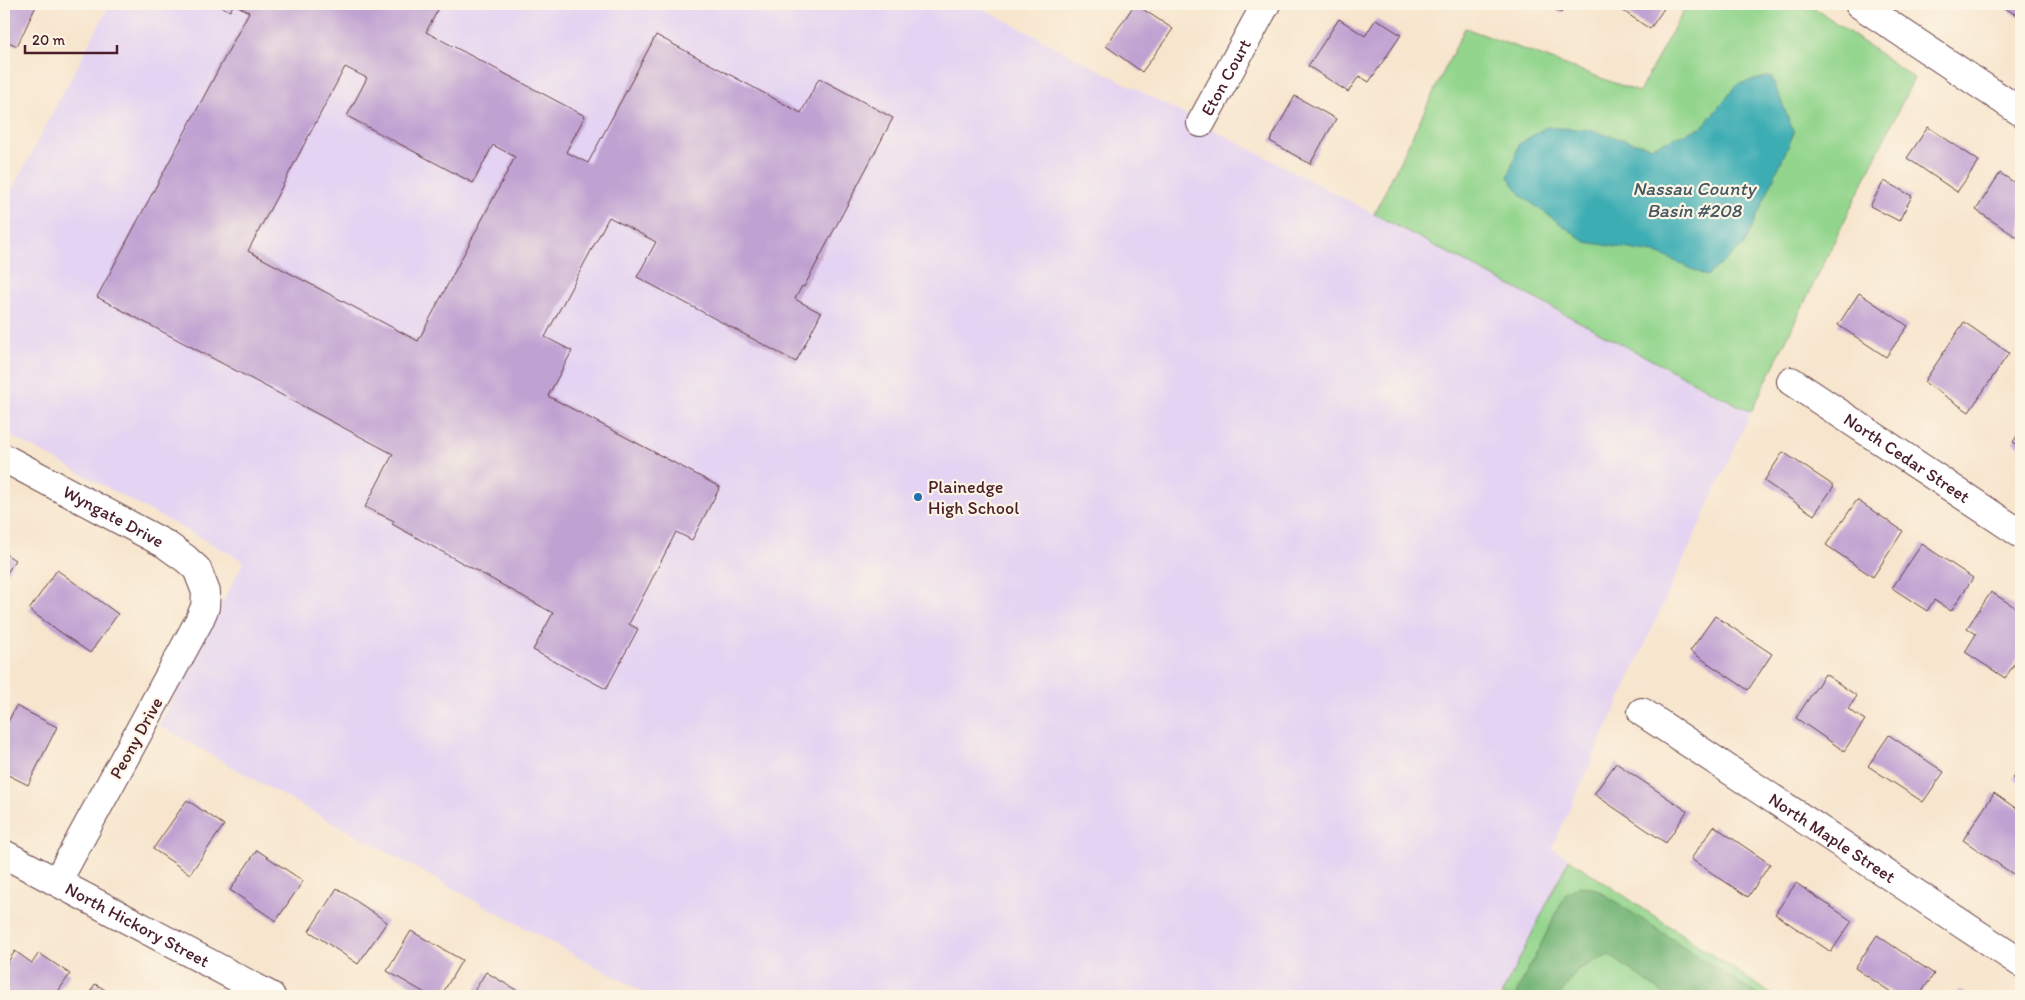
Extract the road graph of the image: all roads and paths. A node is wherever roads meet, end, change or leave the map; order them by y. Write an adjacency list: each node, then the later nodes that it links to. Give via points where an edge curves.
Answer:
1 (1266, 4): 4 (street, Eton Court)
2 (1860, 4): 3 (street)
3 (2021, 112)
4 (1201, 123)
5 (1790, 381): 7 (street, North Cedar Street)
6 (4, 458): 8 (street, Wyngate Drive, via 164,544 197,569)
7 (2021, 534)
8 (206, 592): 11 (street, Peony Drive, via 205,607 199,621)
9 (1642, 712): 12 (street, North Maple Street)
10 (4, 854): 11 (street, North Hickory Street)
11 (57, 882): 13 (street, North Hickory Street)
12 (2021, 963)
13 (271, 996)

